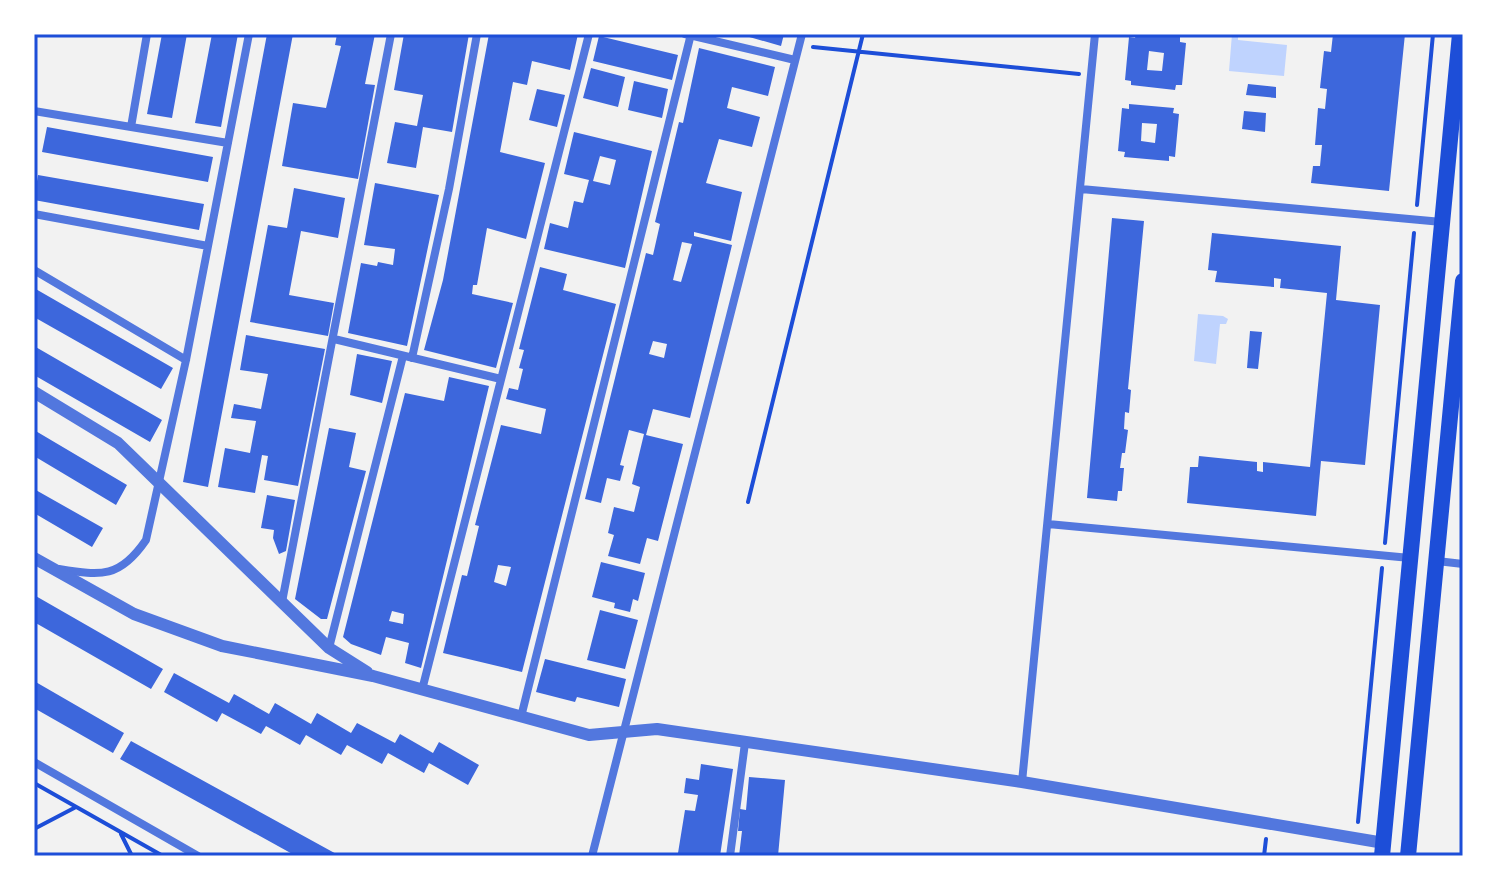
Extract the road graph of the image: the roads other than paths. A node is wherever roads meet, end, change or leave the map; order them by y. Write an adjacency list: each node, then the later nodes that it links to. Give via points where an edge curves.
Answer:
1 (147, 34): 12 (street)
2 (249, 34): 13 (street)
3 (391, 34): 20 (street)
4 (477, 34): 21 (street, via 449,189)
5 (589, 34): 23 (street)
6 (689, 34): 10 (street); 36 (street)
7 (802, 34): 10 (street)
8 (1095, 34): 14 (street)
9 (1460, 34): 16 (main road)
10 (795, 60): 37 (street)
11 (34, 111): 12 (street)
12 (131, 127): 13 (street)
13 (228, 143): 17 (street)
14 (1081, 189): 16 (street); 26 (street)
15 (34, 214): 17 (street)
16 (1443, 222): 28 (main road)
17 (208, 246): 22 (street)
18 (34, 270): 22 (street)
19 (1463, 281): 29 (main road)
20 (334, 339): 21 (street); 32 (street)
21 (408, 357): 23 (street); 33 (street)
22 (186, 360): 25 (street)
23 (501, 379): 35 (street)
24 (34, 392): 25 (street, via 118,443)
25 (161, 483): 31 (street, via 146,540 121,569 97,575); 32 (street)
26 (1048, 524): 28 (street); 40 (street)
27 (34, 558): 31 (street)
28 (1411, 558): 41 (main road)
29 (1437, 561): 30 (street); 45 (main road)
30 (1463, 564)
31 (50, 568): 34 (street, via 134,614 222,646)
32 (282, 602): 33 (street)
33 (329, 648): 34 (street)
34 (373, 676): 35 (street)
35 (422, 690): 36 (street)
36 (521, 717): 37 (street, via 589,735)
37 (624, 732): 38 (street, via 657,729); 43 (street)
38 (745, 743): 40 (street); 44 (street)
39 (34, 762): 42 (street)
40 (1022, 782): 41 (street)
41 (1383, 849)
42 (198, 856)
43 (592, 856)
44 (730, 856)
45 (1408, 856)

